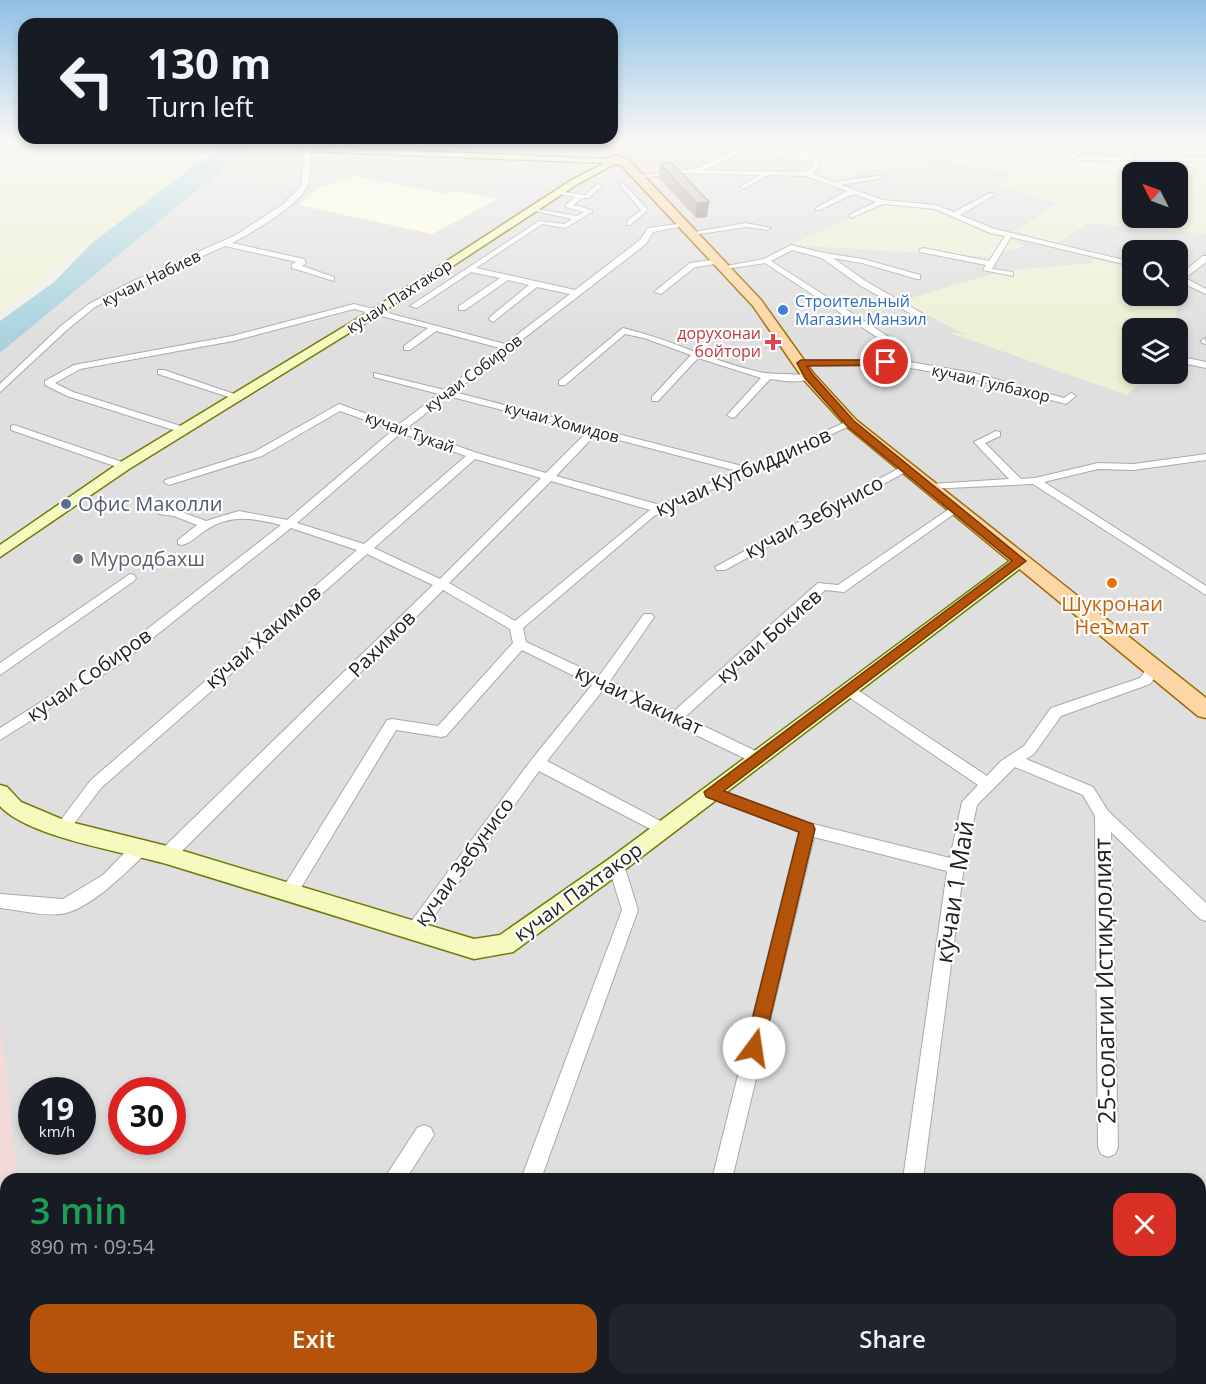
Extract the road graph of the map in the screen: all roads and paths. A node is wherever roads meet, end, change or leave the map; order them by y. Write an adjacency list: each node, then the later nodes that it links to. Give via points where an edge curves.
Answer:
1 (282, 206): 21 (street, кучаи Набиев)
2 (538, 206): 10 (main road, кучаи Пахтакор)
3 (569, 206): 14 (street, via 590,211)
4 (641, 206): 15 (street, via 645,210)
5 (668, 206): 18 (main road)
6 (825, 206): 11 (street)
7 (874, 206): 13 (street)
8 (927, 206): 12 (street)
9 (971, 206): 12 (street)
10 (533, 209): 14 (street); 16 (main road, кучаи Пахтакор)
11 (818, 209)
12 (956, 214): 20 (street)
13 (851, 216)
14 (578, 218): 19 (street, кучаи Пахтакор, via 566,226 544,221)
15 (630, 223)
16 (506, 227): 19 (street); 23 (main road, кучаи Пахтакор)
17 (767, 228): 18 (street, кучаи Собиров, via 746,225)
18 (689, 229): 29 (main road); 44 (street, кучаи Собиров, via 651,230 643,242)
19 (526, 231): 25 (street, кучаи Пахтакор)
20 (1009, 235): 28 (street); 30 (street)
21 (222, 243): 37 (street, via 301,261 295,266); 63 (street, кучаи Набиев, via 106,297 82,313)
22 (923, 250): 30 (street)
23 (466, 253): 25 (street); 38 (main road, кучаи Пахтакор)
24 (821, 254): 27 (street, via 791,247); 35 (street); 49 (street)
25 (487, 258): 31 (street, кучаи Пахтакор)
26 (1206, 258): 32 (street)
27 (766, 261): 29 (street); 56 (street, via 900,348 903,351)
28 (1122, 262)
29 (722, 264): 42 (street, via 693,265); 58 (main road, via 757,303)
30 (991, 264): 34 (street, via 987,270)
31 (469, 269): 33 (street); 41 (street, кучаи Пахтакор)
32 (1188, 271)
33 (481, 272): 36 (street); 45 (street)
34 (1010, 273)
35 (917, 277)
36 (506, 278): 40 (street); 47 (street)
37 (331, 279)
38 (425, 280): 41 (street); 48 (main road, кучаи Пахтакор)
39 (1188, 283): 43 (street)
40 (536, 284): 44 (street); 50 (street, кучаи Собиров)
41 (445, 285): 46 (street, кучаи Пахтакор)
42 (657, 292)
43 (1206, 292)
44 (576, 293): 52 (street, кучаи Собиров)
45 (433, 303)
46 (414, 306)
47 (462, 308)
48 (374, 314): 51 (street); 66 (main road, кучаи Пахтакор); 71 (street, via 354,306 233,338 77,367 48,383 70,394)
49 (924, 318)
50 (493, 319)
51 (433, 329): 52 (street); 53 (street)
52 (507, 347): 64 (street, кучаи Собиров)
53 (407, 348)
54 (696, 355): 61 (street, кучаи Гулбахор); 62 (street, кучаи Гулбахор, via 623,331); 67 (street)
55 (1188, 361): 57 (street)
56 (899, 363): 58 (street, кучаи Гулбахор); 65 (street, кучаи Гулбахор, via 974,376 1066,401)
57 (1206, 365)
58 (805, 370): 61 (street, кучаи Гулбахор, via 795,379); 69 (main road)
59 (161, 372): 66 (street)
60 (376, 375): 64 (street, кучаи Хомидов)
61 (769, 375): 68 (street)
62 (562, 383)
63 (0, 389)
64 (448, 393): 72 (street, кучаи Собиров); 73 (street, кучаи Хомидов)
65 (1071, 396)
66 (238, 397): 71 (main road, кучаи Пахтакор)
67 (655, 399)
68 (732, 416)
69 (851, 423): 78 (main road); 79 (street, кучаи Кутбиддинов)
70 (14, 428): 77 (street)
71 (183, 430): 77 (main road, кучаи Пахтакор)
72 (398, 430): 75 (street, кучаи Тукай); 82 (street, кучаи Тукай, via 339,407 258,454); 89 (street, кучаи Собиров)
73 (594, 430): 79 (street, кучаи Хомидов); 80 (street, Рахимов)
74 (996, 434): 83 (street, via 979,442)
75 (473, 454): 80 (street, кучаи Тукай); 91 (street, кӯчаи Хакимов)
76 (1206, 458): 81 (street, via 1134,467 1098,466)
77 (124, 466): 92 (main road, кучаи Пахтакор)
78 (907, 467): 84 (main road); 94 (street, кучаи Зебунисо)
79 (747, 470): 85 (street, кучаи Кутбиддинов)
80 (548, 478): 85 (street, кучаи Тукай); 96 (street, Рахимов)
81 (1035, 481): 83 (street); 97 (street)
82 (169, 482)
83 (1018, 482): 84 (street)
84 (931, 487): 86 (main road)
85 (660, 509): 99 (street, кучаи Кутбиддинов)
86 (956, 509): 93 (main road); 106 (street, кучаи Бокиев, via 840,589 822,586)
87 (163, 512): 88 (street)
88 (204, 524): 89 (street, via 236,514); 90 (street)
89 (289, 524): 91 (street); 107 (street, кучаи Собиров, via 115,661)
90 (182, 542)
91 (365, 548): 96 (street); 115 (street, кӯчаи Хакимов, via 96,784)
92 (0, 552)
93 (1020, 561): 101 (main road); 104 (main road, кучаи Пахтакор)
94 (722, 567)
95 (130, 578): 102 (street)
96 (444, 583): 99 (street); 119 (street, Рахимов)
97 (1206, 591)
98 (648, 617): 103 (street, кучаи Зебунисо)
99 (516, 627): 100 (street)
100 (520, 644): 103 (street, кучаи Хакикат); 122 (street, via 441,732 392,724)
101 (1154, 669): 105 (main road); 109 (street, кӯчаи 1 Май, via 1145,681 1056,712 1029,750)
102 (0, 670)
103 (602, 682): 106 (street, кучаи Хакикат); 110 (street, кучаи Зебунисо)
104 (848, 690): 108 (main road, кучаи Пахтакор); 111 (street)
105 (1206, 710)
106 (676, 717): 108 (street, кучаи Хакикат)
107 (0, 735)
108 (757, 758): 112 (main road, кучаи Пахтакор)
109 (1012, 760): 111 (street, кӯчаи 1 Май); 114 (street, 25-солагии Истиқлолият, via 1088,791)
110 (537, 763): 116 (street); 125 (street, кучаи Зебунисо)
111 (988, 784): 121 (street, кӯчаи 1 Май, via 970,802)
112 (711, 792): 116 (main road, кучаи Пахтакор); 117 (street)
113 (0, 793): 115 (main road, кучаи Пахтакор, via 14,808)
114 (1102, 815): 124 (street, 25-солагии Истиқлолият); 127 (street, 25-солагии Истиқлолият)
115 (63, 829): 118 (main road, кучаи Пахтакор)
116 (663, 829): 120 (main road, кучаи Пахтакор)
117 (807, 829): 121 (street); 130 (street)
118 (140, 848): 119 (main road, кучаи Пахтакор); 123 (street, via 109,880 67,905)
119 (167, 855): 122 (main road, кучаи Пахтакор)
120 (616, 865): 125 (main road, кучаи Пахтакор, via 505,945 474,949); 129 (street, via 630,910)
121 (956, 867): 131 (street, кӯчаи 1 Май)
122 (290, 891): 125 (main road, кучаи Пахтакор)
123 (0, 901)
124 (1206, 914)
125 (413, 932)
126 (424, 1135): 128 (street)
127 (1108, 1147)
128 (398, 1173)
129 (533, 1173)
130 (723, 1173)
131 (915, 1173)

